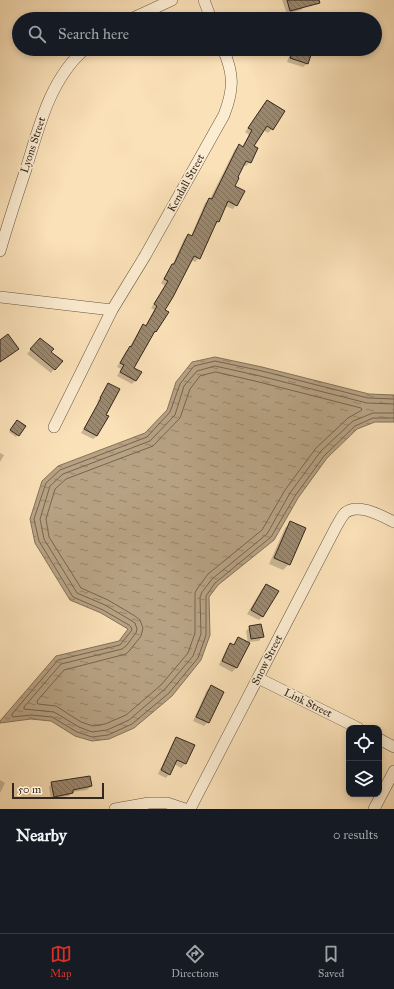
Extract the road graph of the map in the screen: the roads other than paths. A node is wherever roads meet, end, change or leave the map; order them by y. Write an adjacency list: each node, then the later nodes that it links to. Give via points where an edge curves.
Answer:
1 (172, 0): 3 (street)
2 (204, 0): 4 (street)
3 (146, 12)
4 (208, 12)
5 (78, 56): 7 (street, Lyons Street, via 63,74 44,112)
6 (226, 56): 9 (street, Kendall Street, via 232,87 224,115)
7 (0, 251)
8 (0, 297): 9 (street)
9 (112, 310): 10 (street, Kendall Street)
10 (54, 427)
11 (394, 522): 12 (street, Snow Street, via 366,510 355,509 346,512 336,526)
12 (258, 678): 13 (street, Link Street); 19 (street, Snow Street)
13 (352, 725)
14 (382, 741): 15 (street)
15 (394, 747)
16 (394, 771): 20 (street)
17 (115, 809): 18 (street, via 149,803 167,803)
18 (185, 809)
19 (190, 809)
20 (374, 809)

